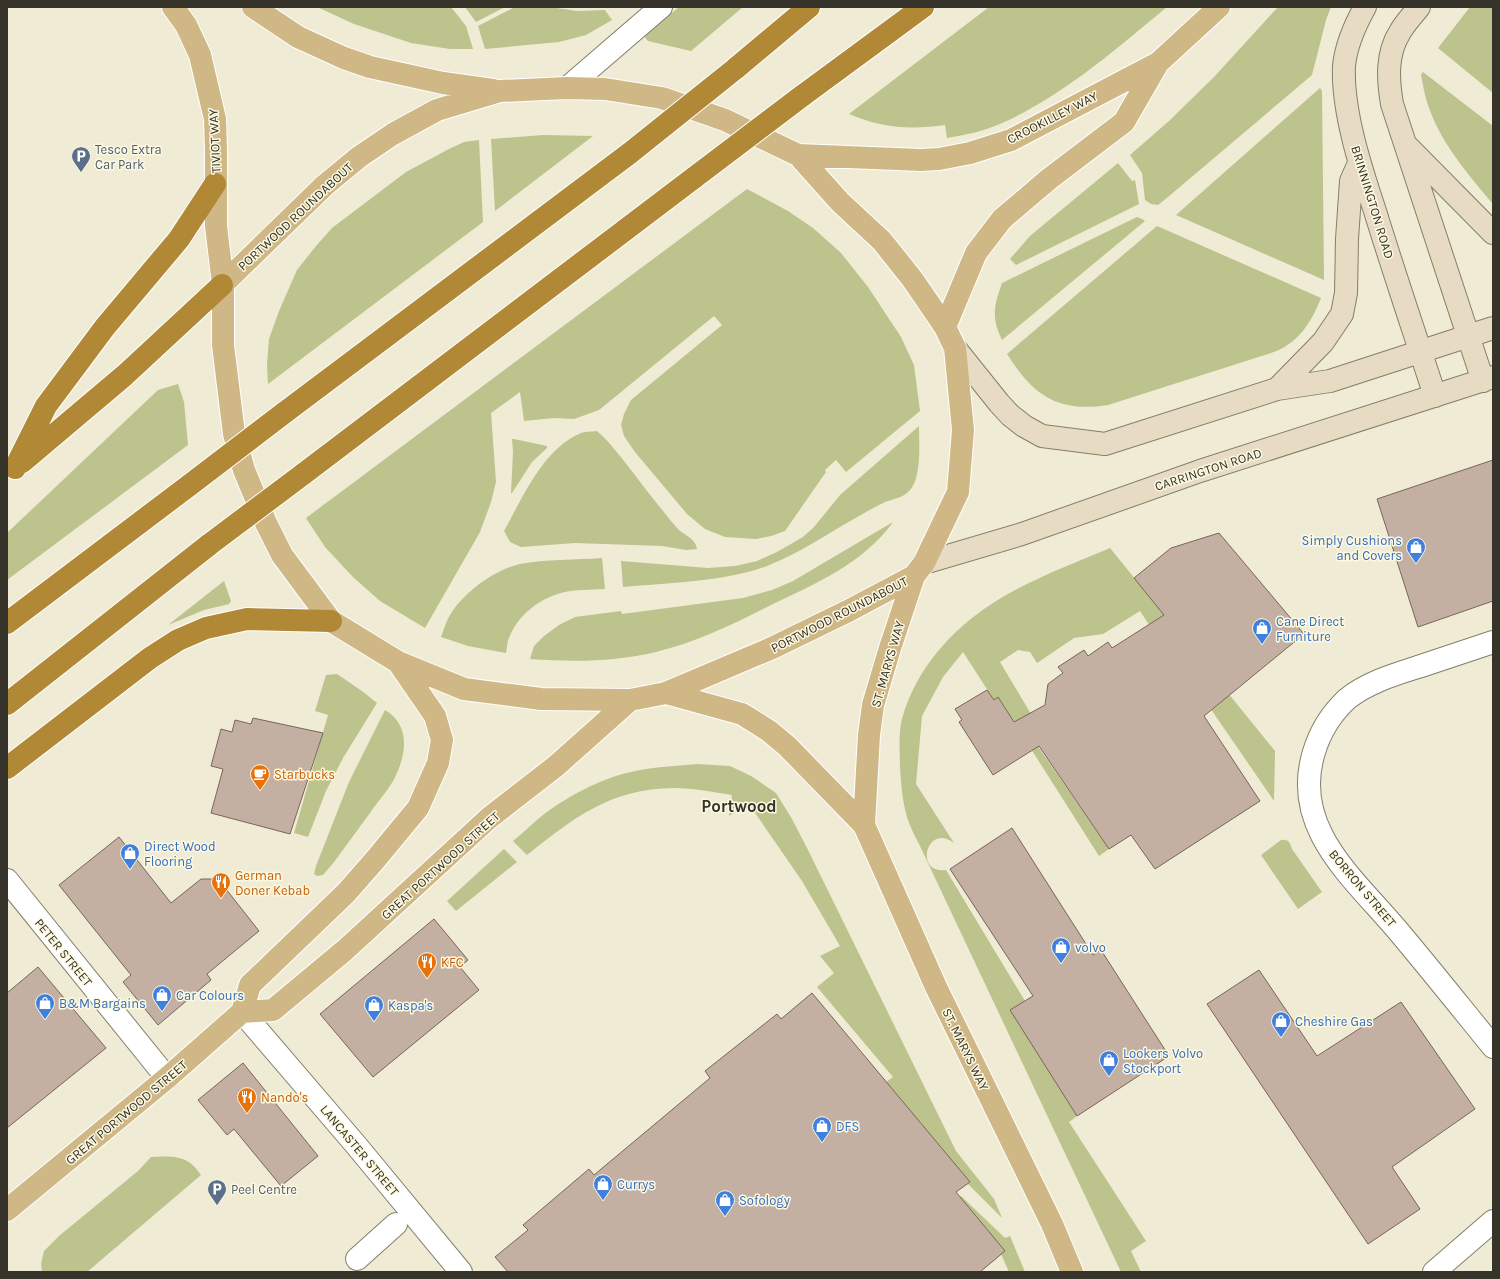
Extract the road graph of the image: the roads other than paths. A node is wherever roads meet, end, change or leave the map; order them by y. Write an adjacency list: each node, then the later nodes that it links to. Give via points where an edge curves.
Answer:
1 (173, 7): 15 (main road, TIVIOT WAY, via 186,25 200,55 215,119)
2 (253, 7): 11 (main road, via 298,36 344,58 370,67 443,83)
3 (661, 7): 10 (street)
4 (810, 7): 29 (highway, bridge, via 630,153)
5 (923, 7): 34 (highway, bridge, via 210,544)
6 (1219, 7): 9 (main road, CROOKILLEY WAY)
7 (1366, 7): 14 (street, BRINNINGTON ROAD, via 1348,43 1344,67 1346,102)
8 (1419, 7): 12 (street, via 1400,32 1389,64 1392,104)
9 (1158, 63): 13 (main road, CROOKILLEY WAY, via 1011,140 970,153 921,160); 18 (main road, CROOKILLEY WAY, via 1124,122 1049,179 1002,219 976,253)
10 (567, 88): 11 (main road, PORTWOOD ROUNDABOUT); 13 (main road, PORTWOOD ROUNDABOUT, via 605,89 662,98 725,120)
11 (500, 91): 17 (main road, PORTWOOD ROUNDABOUT, via 437,110 393,134 359,157 325,185)
12 (1405, 144): 16 (street); 20 (street)
13 (798, 156): 18 (main road, PORTWOOD ROUNDABOUT, via 840,202 882,241)
14 (1359, 163): 22 (street, BRINNINGTON ROAD, via 1400,294); 24 (street, via 1351,181 1346,293 1342,314 1323,342)
15 (215, 184): 17 (main road, TIVIOT WAY, via 216,226); 26 (highway, via 179,239 105,327 46,406)
16 (1493, 233)
17 (223, 285): 26 (highway, via 124,375); 28 (main road, PORTWOOD ROUNDABOUT, via 223,345 234,434 244,470 282,555)
18 (945, 327): 21 (main road, PORTWOOD ROUNDABOUT)
19 (1493, 328): 20 (street)
20 (1468, 336): 22 (street); 23 (street)
21 (955, 348): 24 (street, via 999,403 1024,426 1042,436 1083,442 1105,444); 27 (main road, PORTWOOD ROUNDABOUT, via 964,430 958,492)
22 (1421, 351): 24 (street, via 1330,381); 25 (street, BRINNINGTON ROAD)
23 (1488, 379): 25 (street, CARRINGTON ROAD)
24 (1277, 389)
25 (1435, 396): 27 (street, CARRINGTON ROAD, via 1200,471)
26 (11, 472)
27 (919, 570): 32 (main road, PORTWOOD ROUNDABOUT, via 848,611 785,642); 36 (main road, ST. MARYS WAY, via 890,648 873,705)
28 (331, 621): 31 (main road, PORTWOOD ROUNDABOUT); 35 (highway, via 247,619 206,628 178,640 150,658)
29 (7, 623)
30 (1493, 642): 39 (street, BORRON STREET, via 1401,672 1348,698 1332,715 1317,742 1310,764 1308,787 1312,816 1334,857 1396,927)
31 (398, 662): 33 (main road, PORTWOOD ROUNDABOUT, via 464,689 541,699); 38 (main road, via 435,716 442,740 435,770 418,808 375,860 346,893 250,985)
32 (666, 693): 33 (main road, PORTWOOD ROUNDABOUT); 36 (main road, ST. MARYS WAY, via 742,714 769,731)
33 (630, 700): 38 (main road, GREAT PORTWOOD STREET, via 556,766 489,818 345,950 273,1010)
34 (7, 704)
35 (7, 768)
36 (864, 825): 46 (main road, ST. MARYS WAY, via 936,987 1052,1224)
37 (7, 880): 40 (street, PETER STREET)
38 (242, 1012): 40 (main road, GREAT PORTWOOD STREET); 45 (street, LANCASTER STREET)
39 (1493, 1047)
40 (166, 1078): 41 (main road, GREAT PORTWOOD STREET)
41 (7, 1210)
42 (1493, 1221): 47 (street)
43 (396, 1224): 44 (street)
44 (357, 1259)
45 (461, 1272)
46 (1072, 1272)
47 (1434, 1272)

